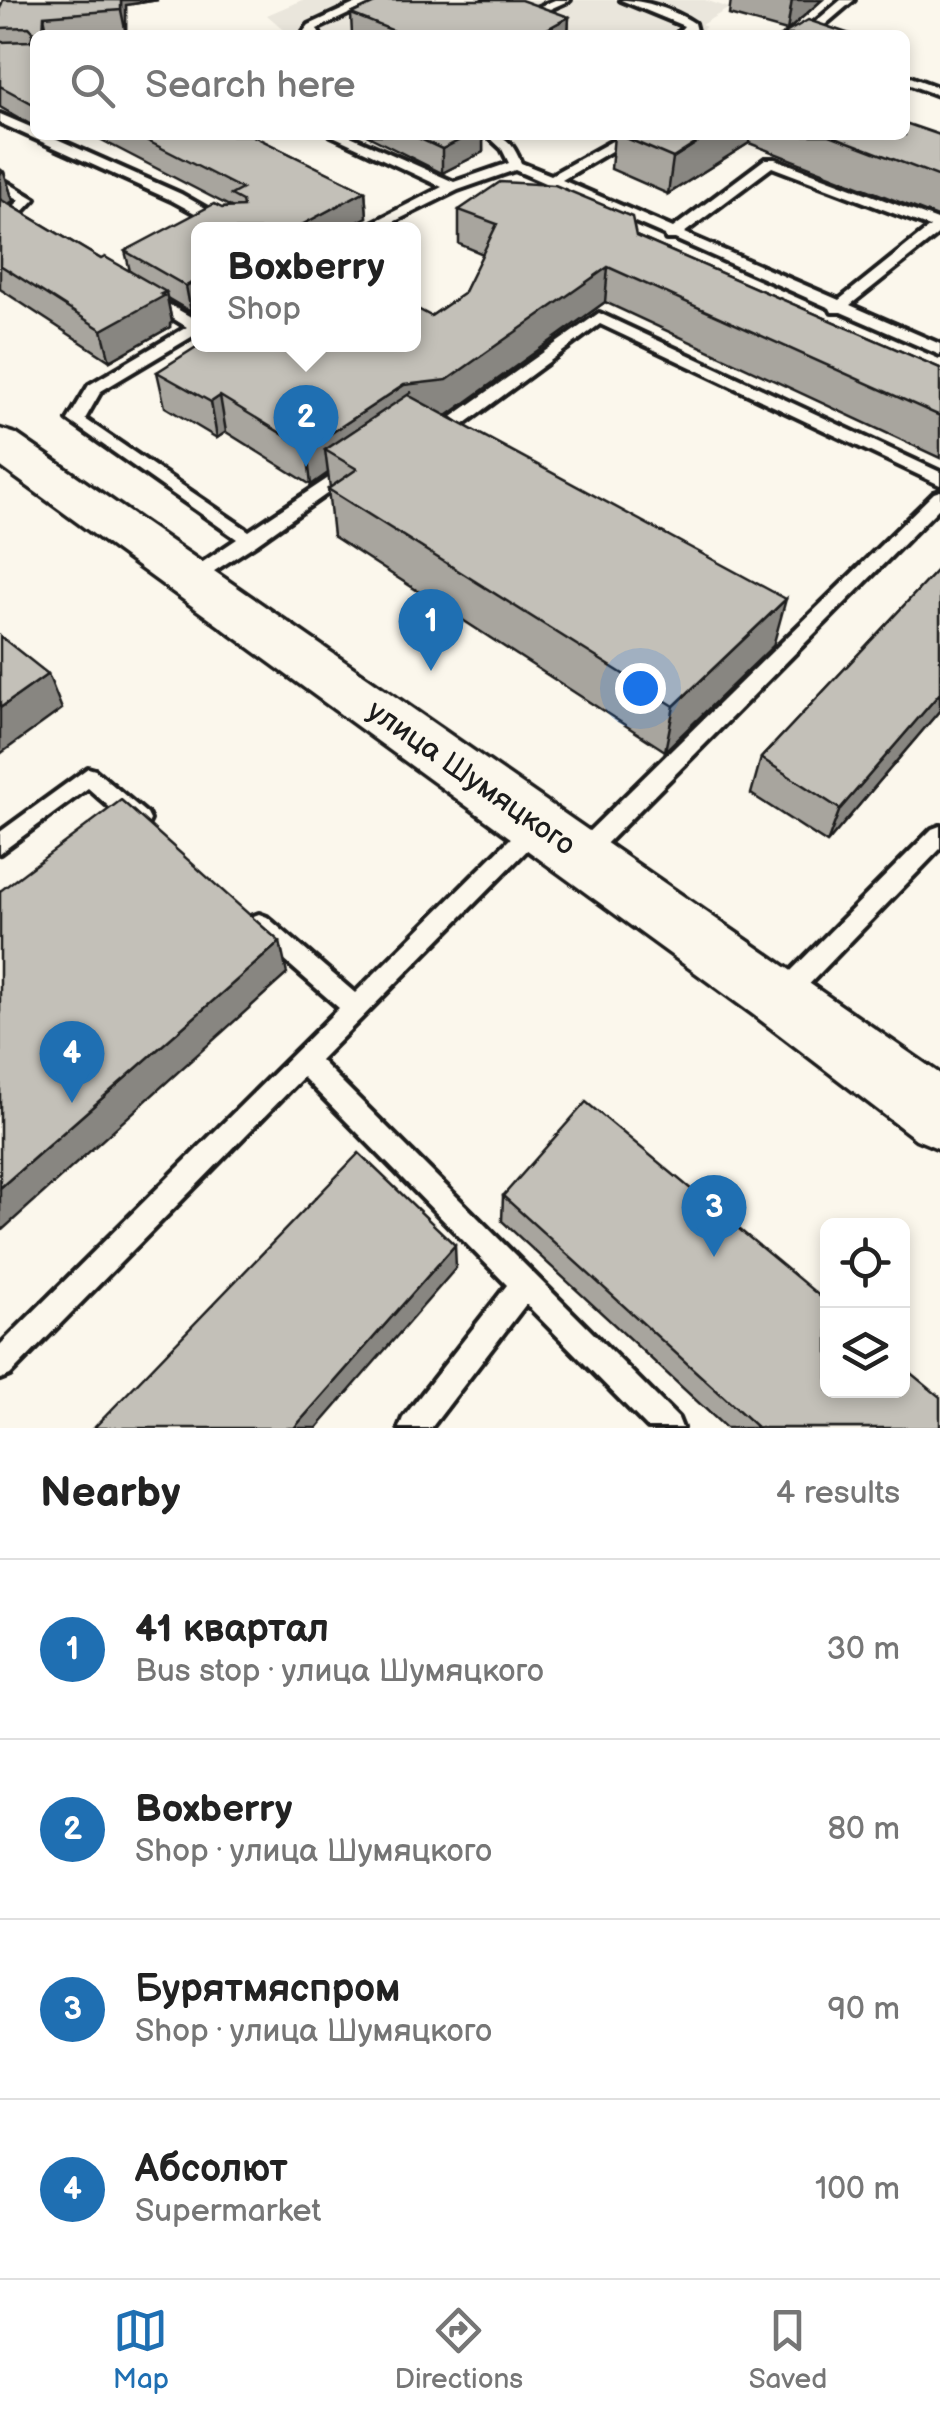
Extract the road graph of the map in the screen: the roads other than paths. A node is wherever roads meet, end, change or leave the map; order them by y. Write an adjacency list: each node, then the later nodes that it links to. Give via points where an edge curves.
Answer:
1 (372, 0): 6 (lane)
2 (490, 0): 3 (lane, via 532,14)
3 (564, 0)
4 (627, 0): 7 (lane, via 682,20)
5 (848, 0): 8 (lane)
6 (311, 30)
7 (690, 30)
8 (812, 30)
9 (910, 81): 10 (lane)
10 (940, 92)
11 (0, 118): 12 (lane)
12 (30, 132)
13 (47, 140): 21 (lane)
14 (348, 140): 20 (lane)
15 (501, 140): 17 (lane)
16 (623, 140): 18 (lane)
17 (516, 165): 18 (lane); 20 (lane)
18 (550, 181): 24 (lane)
19 (0, 182): 25 (lane, via 28,199 10,217)
20 (453, 187): 22 (lane)
21 (220, 222)
22 (381, 222)
23 (940, 226): 24 (lane, via 770,162); 27 (lane)
24 (671, 236): 27 (lane)
25 (44, 237)
26 (130, 286): 28 (lane)
27 (837, 308): 30 (lane)
28 (191, 323)
29 (191, 331): 36 (lane, via 95,388 76,420)
30 (940, 350)
31 (0, 444): 37 (main road, улица Шумяцкого)
32 (448, 448): 34 (lane, via 414,428 453,424 600,318)
33 (365, 462): 36 (lane)
34 (940, 478)
35 (940, 497): 40 (lane)
36 (250, 540): 37 (lane)
37 (191, 579): 40 (main road, улица Шумяцкого)
38 (940, 836): 43 (lane)
39 (163, 840): 41 (lane, via 88,776)
40 (558, 840): 43 (main road, улица Шумяцкого); 44 (lane)
41 (0, 844)
42 (237, 905): 44 (lane)
43 (781, 997): 46 (main road, улица Шумяцкого)
44 (356, 1008): 45 (lane)
45 (303, 1060): 47 (lane); 48 (lane)
46 (940, 1115)
47 (525, 1284): 49 (lane); 50 (lane)
48 (0, 1365)
49 (413, 1428)
50 (668, 1428)

